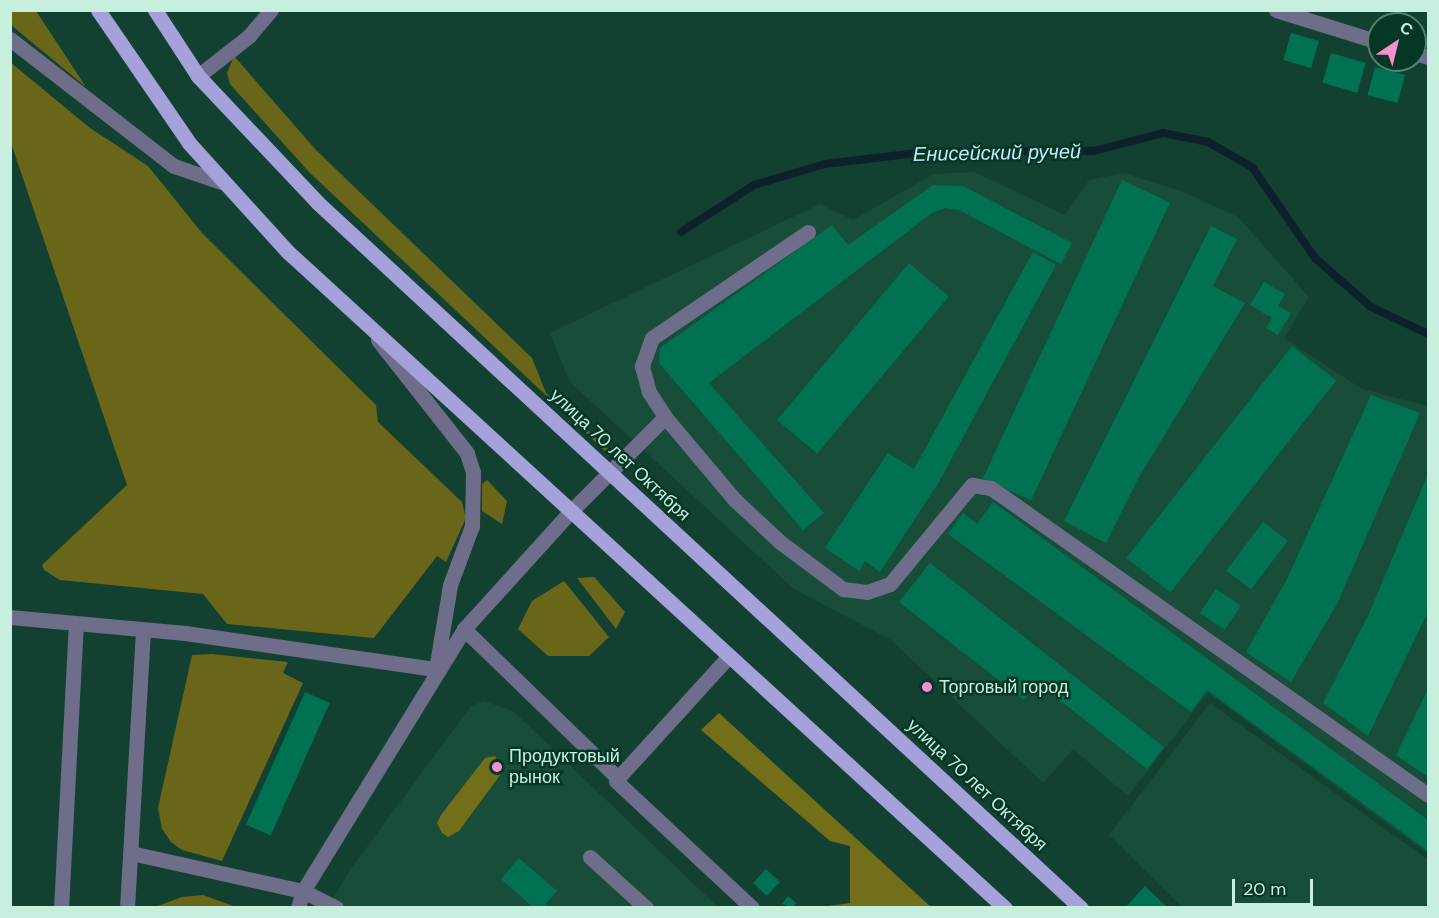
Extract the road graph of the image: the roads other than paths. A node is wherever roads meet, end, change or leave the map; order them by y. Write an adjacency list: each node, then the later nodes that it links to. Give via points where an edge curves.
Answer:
1 (98, 10): 8 (main road, via 155,97)
2 (155, 10): 7 (main road, улица 70 лет Октября)
3 (270, 10): 7 (street, via 249,36)
4 (1276, 10): 5 (street)
5 (1367, 38)
6 (10, 39): 8 (street, via 174,166)
7 (198, 76): 12 (main road, улица 70 лет Октября, via 318,203)
8 (221, 182): 10 (main road)
9 (808, 232): 11 (street, via 652,338 642,366 649,392)
10 (368, 328): 13 (main road); 19 (street, via 467,453 474,472 472,526 450,585)
11 (665, 417): 12 (street); 21 (street, via 735,500 843,589 867,592 890,584 972,485 991,488)
12 (610, 471): 13 (street); 32 (main road, улица 70 лет Октября)
13 (573, 509): 17 (street); 18 (main road)
14 (10, 617): 15 (street)
15 (76, 623): 16 (street); 25 (street)
16 (142, 629): 19 (street); 22 (street)
17 (464, 629): 18 (street, via 618,778); 19 (street)
18 (729, 656): 31 (main road)
19 (436, 669): 24 (street)
20 (616, 782): 30 (street)
21 (1428, 795)
22 (130, 853): 24 (street); 26 (street)
23 (590, 857): 29 (street)
24 (303, 891): 27 (street); 28 (street)
25 (61, 908)
26 (128, 908)
27 (298, 908)
28 (336, 908)
29 (646, 908)
30 (752, 908)
31 (1005, 908)
32 (1082, 908)

